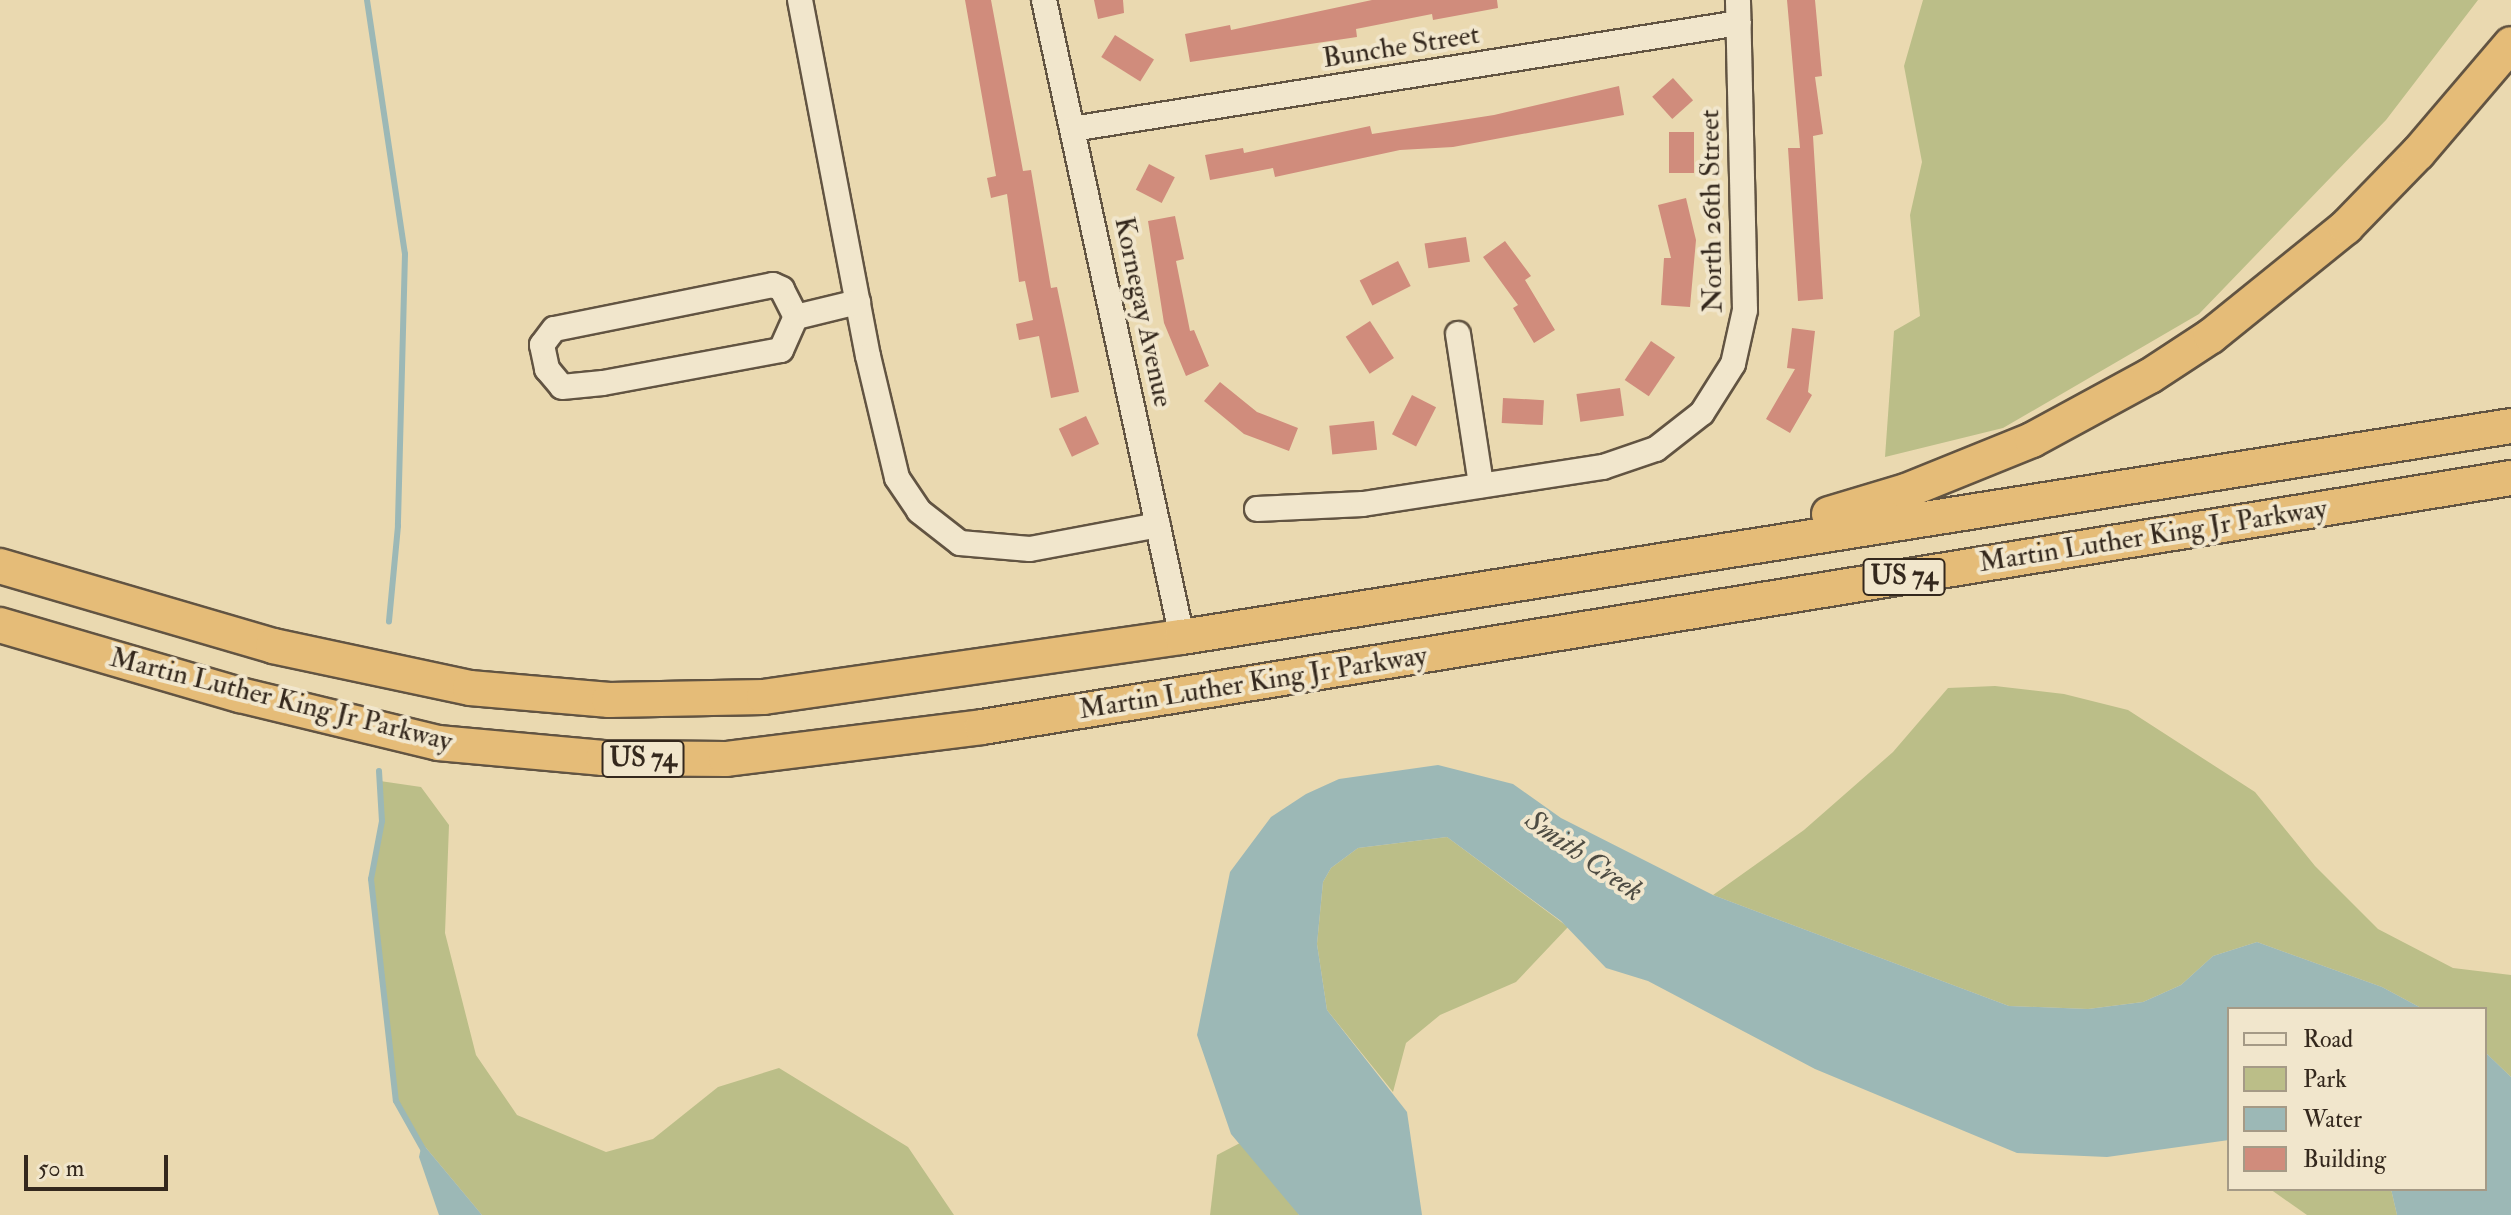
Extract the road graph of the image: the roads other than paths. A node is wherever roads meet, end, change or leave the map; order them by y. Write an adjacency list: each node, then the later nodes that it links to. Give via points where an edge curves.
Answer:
1 (800, 0): 6 (street)
2 (1044, 0): 5 (street, Kornegay Avenue)
3 (1738, 12): 5 (street, Bunche Street); 11 (street, North 26th Street, via 1745,310 1738,351 1721,388 1680,431 1632,459)
4 (2511, 44): 14 (highway, via 2346,227 2282,282 2150,376 2032,440 1966,468)
5 (1072, 129): 13 (street, Kornegay Avenue)
6 (858, 302): 7 (street); 13 (street, via 897,478 919,511 960,543 1030,549)
7 (796, 317): 7 (street, via 781,350 603,383 562,387 547,369 542,345 554,329 773,285 782,289)
8 (1458, 334): 11 (street)
9 (2511, 426): 14 (highway, Martin Luther King Jr Parkway / US 74)
10 (2511, 478): 16 (highway, Martin Luther King Jr Parkway / US 74, via 998,725 726,759 603,758 438,743 240,695)
11 (1481, 485): 12 (street, via 1363,504)
12 (1257, 509)
13 (1158, 525): 17 (street, Kornegay Avenue)
14 (1700, 552): 17 (highway, Martin Luther King Jr Parkway / US 74)
15 (0, 566): 17 (highway, Martin Luther King Jr Parkway / US 74, via 341,663 470,688 593,699 764,697)
16 (0, 625)
17 (1182, 637)

